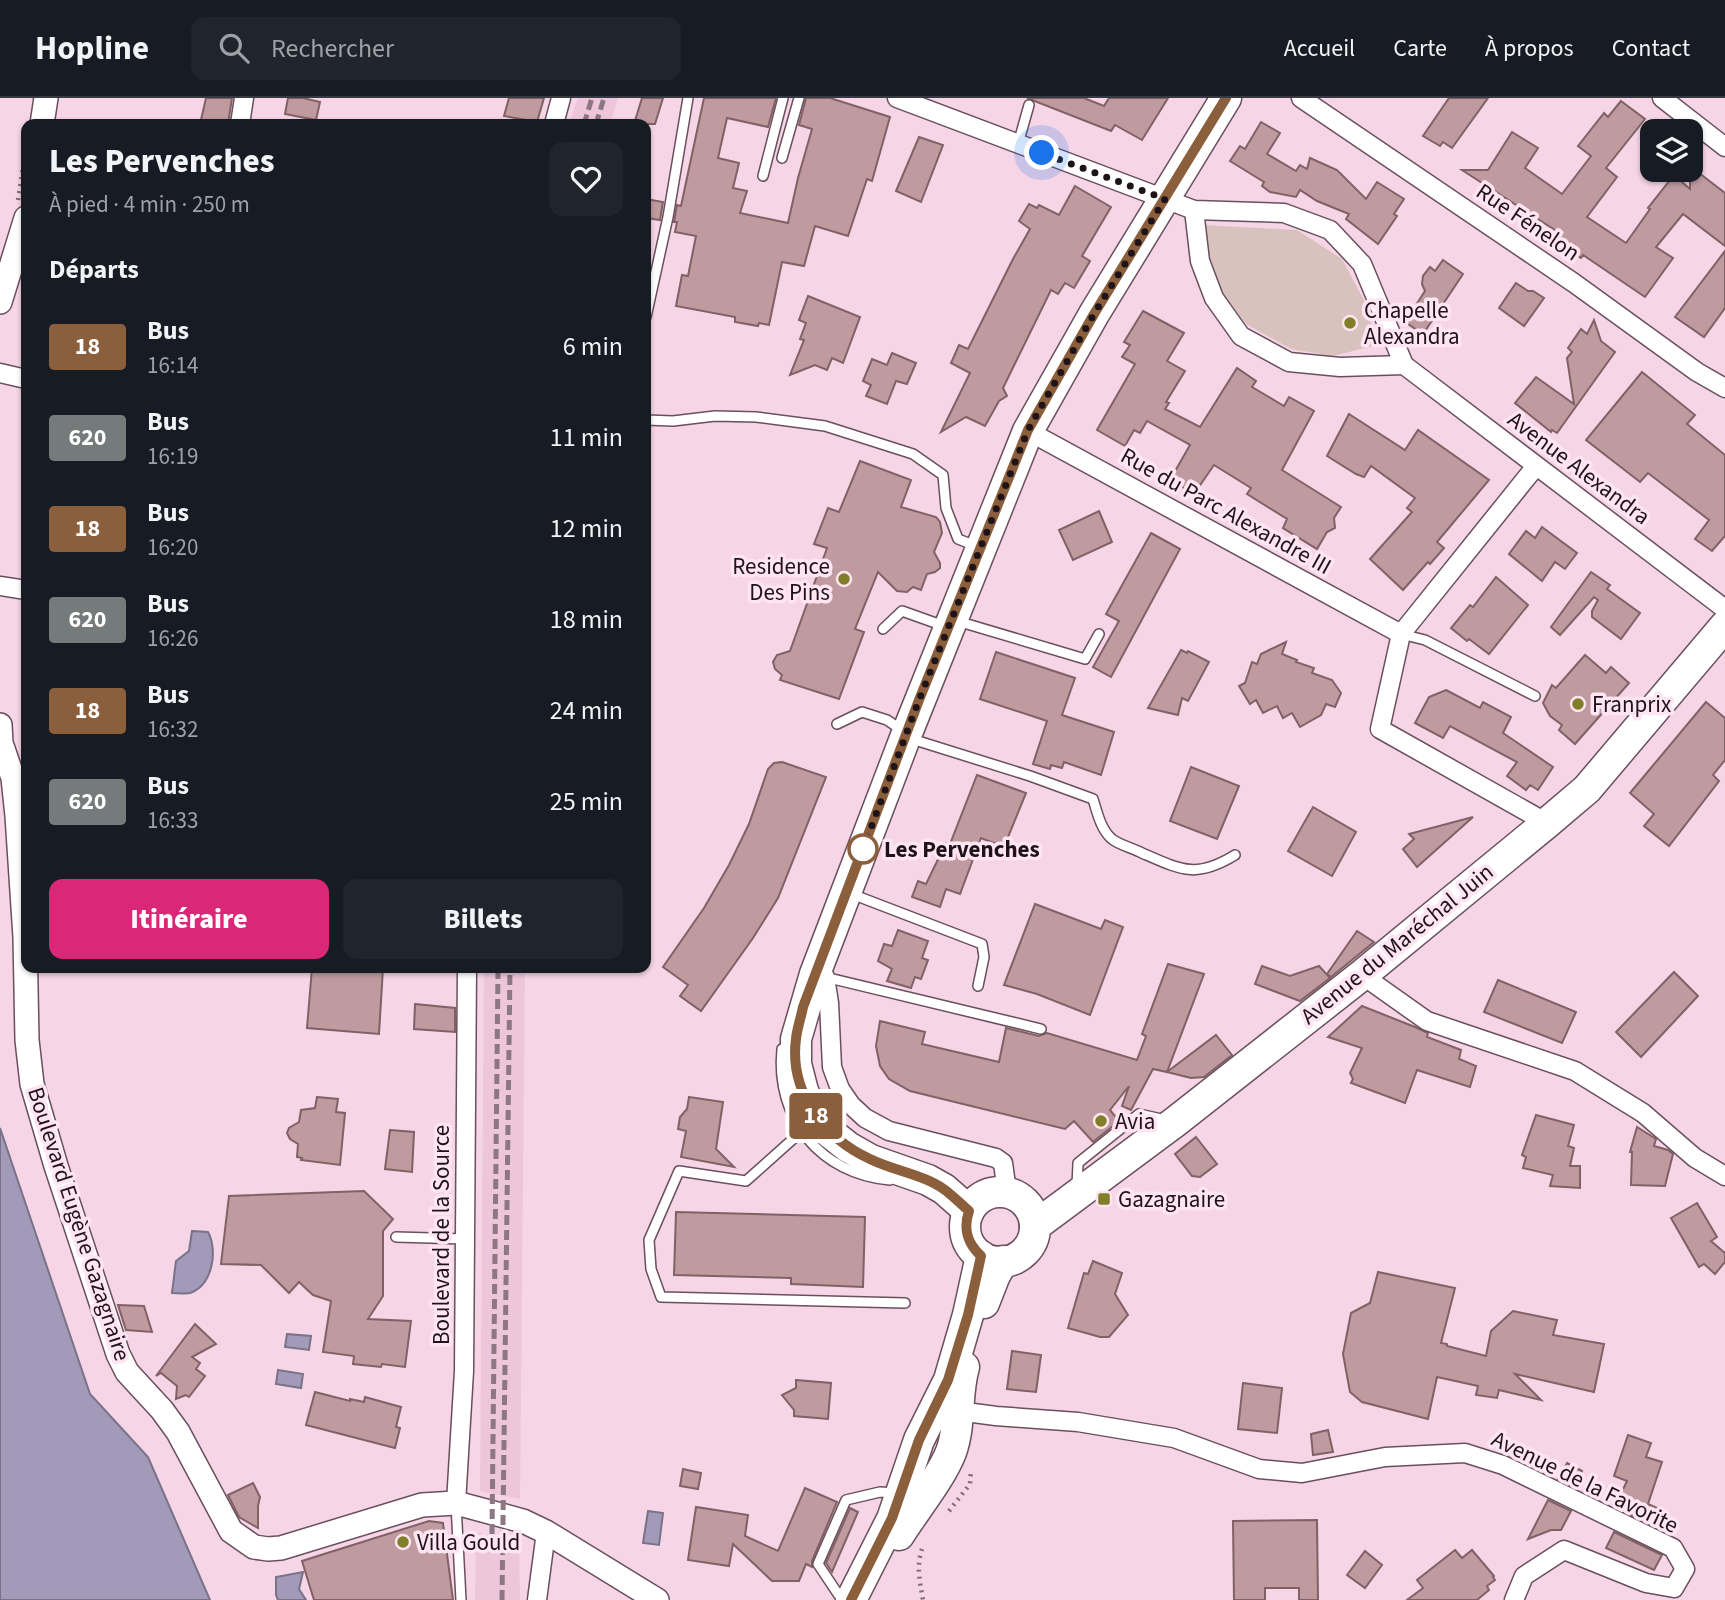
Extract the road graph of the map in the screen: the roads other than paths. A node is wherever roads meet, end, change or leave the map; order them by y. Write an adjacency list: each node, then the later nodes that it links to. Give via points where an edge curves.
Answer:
1 (46, 98): 12 (street)
2 (244, 98): 13 (street)
3 (561, 98): 14 (street)
4 (688, 98): 22 (lane)
5 (783, 98): 18 (lane)
6 (799, 98): 17 (lane)
7 (897, 98): 15 (street, Avenue Alexandra)
8 (1226, 98): 19 (main road)
9 (1301, 98): 27 (street, Rue Fénelon)
10 (1662, 98): 16 (street)
11 (1029, 104): 15 (lane)
12 (43, 119)
13 (241, 119)
14 (555, 119)
15 (1018, 144): 19 (street, Avenue Alexandra)
16 (1725, 147)
17 (782, 158)
18 (763, 176)
19 (1165, 199): 20 (street, Avenue Alexandra); 29 (main road)
20 (1194, 210): 24 (street, Avenue Alexandra, via 1284,213 1330,230 1362,264); 24 (street, via 1204,273 1214,298 1241,336 1289,362 1340,367)
21 (21, 234): 23 (street)
22 (651, 294)
23 (0, 302)
24 (1404, 365): 30 (street, Avenue Alexandra)
25 (0, 373): 26 (street)
26 (21, 378)
27 (1725, 388)
28 (651, 420): 31 (lane, via 756,417 825,426 913,454 943,475 946,508 958,539)
29 (1028, 430): 31 (main road); 38 (street, Rue du Parc Alexandre III)
30 (1536, 466): 35 (street, Avenue Alexandra); 38 (street)
31 (980, 548): 34 (main road)
32 (0, 586): 33 (street)
33 (21, 589)
34 (950, 624): 36 (lane, via 902,611); 37 (lane, via 1085,659); 42 (main road)
35 (1723, 627): 45 (main road, Avenue du Maréchal Juin, via 1587,789)
36 (883, 629)
37 (1099, 634)
38 (1401, 634): 39 (lane, via 1424,640); 45 (street, via 1380,729)
39 (1535, 696)
40 (0, 724): 43 (street, Boulevard Eugène Gazagnaire, via 2,743)
41 (837, 724): 42 (lane, via 862,712)
42 (907, 733): 46 (lane, via 918,741 1093,799 1111,838 1170,865 1194,871 1216,867); 47 (main road)
43 (20, 779): 44 (street, Boulevard Eugène Gazagnaire)
44 (21, 811)
45 (1547, 823): 50 (main road, Avenue du Maréchal Juin)
46 (1235, 855)
47 (848, 893): 51 (main road); 52 (lane, via 982,944)
48 (26, 973): 67 (street, Boulevard Eugène Gazagnaire, via 32,1084 118,1354 178,1432 231,1531 254,1547 281,1548 422,1505)
49 (467, 973): 62 (street, Boulevard de la Source)
50 (1362, 975): 57 (street, via 1427,1021 1575,1071 1643,1113 1695,1158); 60 (main road, Avenue du Maréchal Juin)
51 (820, 976): 53 (lane); 56 (main road, via 797,1018 796,1064 803,1091 813,1113 848,1147); 58 (street, via 829,1003 832,1067 851,1105 889,1131 996,1158 1003,1163)
52 (978, 986)
53 (1041, 1029)
54 (783, 1039): 55 (lane, via 780,1071 789,1109)
55 (802, 1131): 56 (lane, via 830,1162 867,1177 890,1181); 64 (lane, via 746,1181 679,1171 649,1240 651,1269 661,1297)
56 (906, 1172): 59 (main road, via 944,1189)
57 (1725, 1176)
58 (1007, 1192): 59 (main road, via 985,1195); 60 (main road, via 1027,1204)
59 (969, 1211): 63 (main road, via 968,1240)
60 (1035, 1226): 63 (main road, via 1033,1239 1016,1258)
61 (396, 1237): 62 (lane)
62 (467, 1239): 67 (street, Boulevard de la Source)
63 (992, 1259): 65 (main road, via 995,1275 961,1378); 66 (main road)
64 (905, 1303)
65 (958, 1410): 74 (main road, via 950,1453 894,1543); 75 (street, Avenue de la Favorite, via 1078,1422 1174,1438 1259,1469 1302,1473 1385,1457 1465,1452 1503,1465 1673,1548 1685,1569 1674,1588 1646,1583 1564,1550 1524,1576)
66 (901, 1493): 72 (lane, via 880,1492 846,1500 818,1564); 73 (main road)
67 (456, 1503): 68 (street, Boulevard Eugène Gazagnaire); 69 (lane)
68 (546, 1532): 70 (street); 71 (street, Boulevard Eugène Gazagnaire)
69 (461, 1600)
70 (537, 1600)
71 (657, 1600)
72 (845, 1600)
73 (851, 1600)
74 (873, 1600)
75 (1514, 1600)

